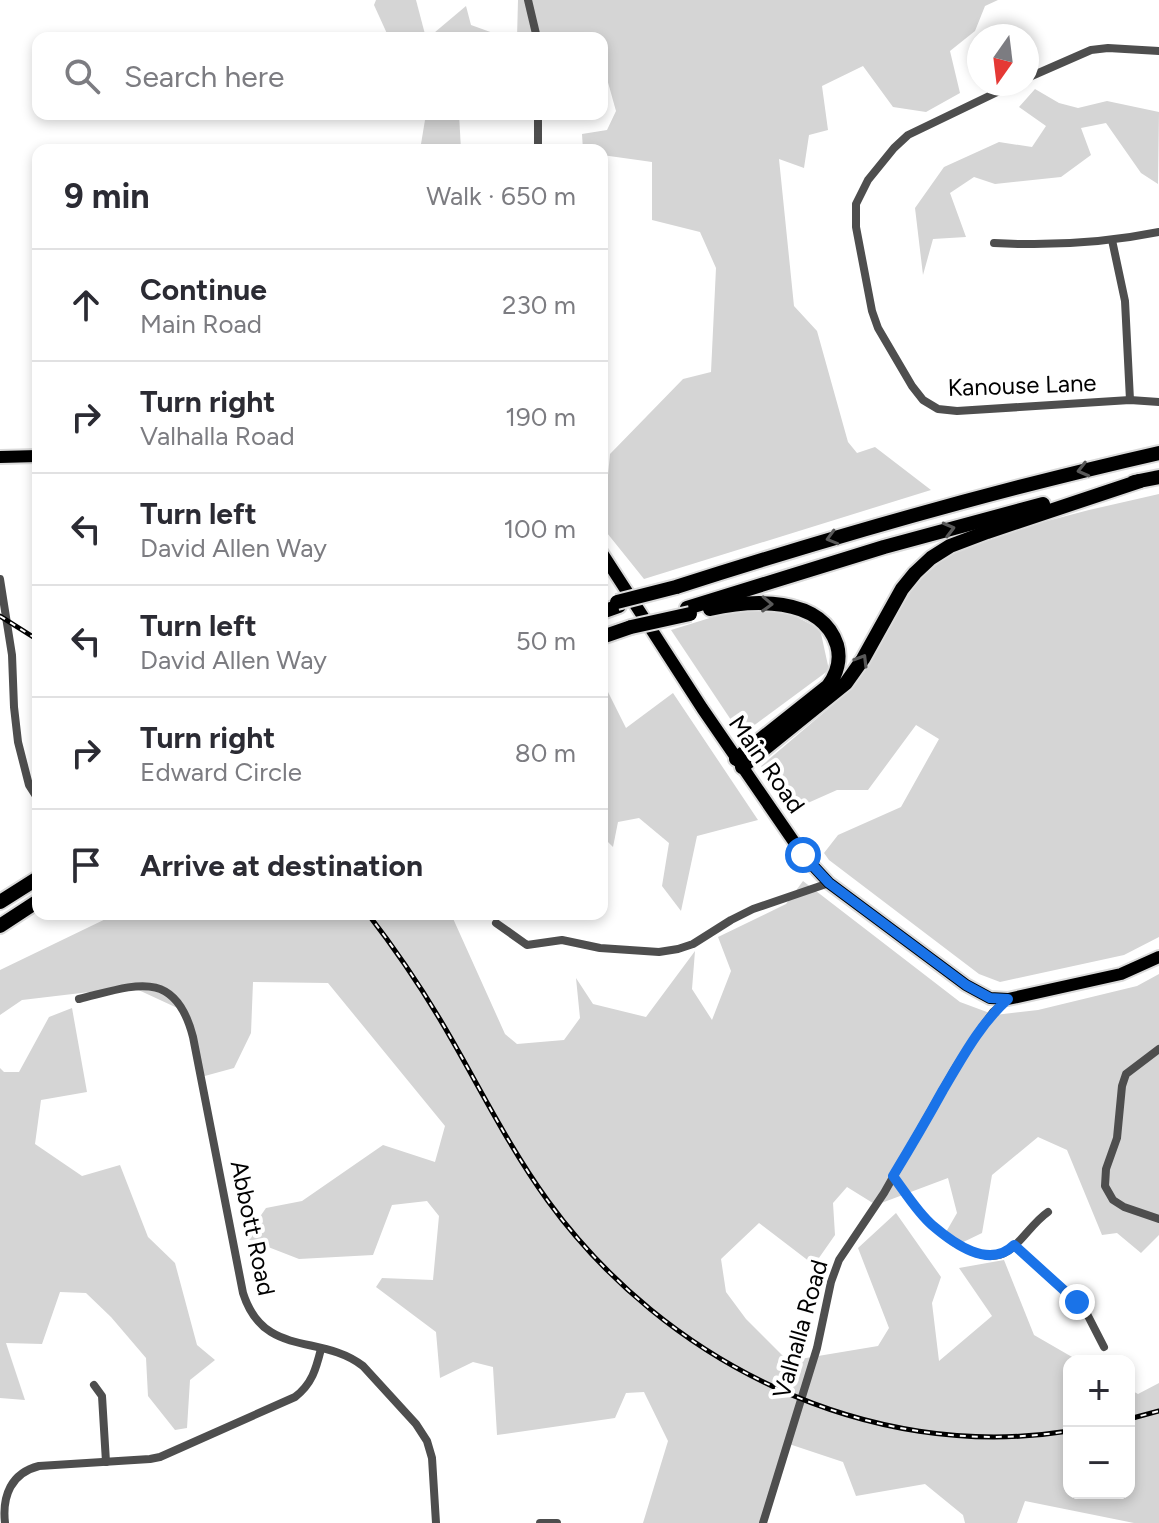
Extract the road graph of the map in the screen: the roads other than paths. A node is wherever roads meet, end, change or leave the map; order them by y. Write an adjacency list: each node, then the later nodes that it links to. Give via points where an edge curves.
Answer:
1 (528, 0): 2 (street)
2 (536, 32)
3 (1159, 51): 4 (street, via 1091,50)
4 (1039, 73)
5 (988, 96): 11 (street, Kanouse Lane, via 908,135 862,189 855,220 878,328 912,386 932,407 957,411)
6 (538, 120): 7 (street)
7 (538, 144)
8 (1159, 232): 9 (street)
9 (1112, 240): 10 (street); 11 (street, via 1125,301)
10 (994, 243)
11 (1130, 400): 12 (street, Kanouse Lane)
12 (1159, 402)
13 (1159, 453): 20 (highway, one-way to 20, bridge, via 928,511)
14 (32, 456): 15 (main road)
15 (0, 457)
16 (1159, 477): 17 (highway)
17 (1140, 481): 23 (highway, one-way to 17, via 884,547); 25 (highway, one-way to 17, via 846,683 902,589 931,558 987,532)
18 (608, 562): 25 (main road, Main Road)
19 (0, 579): 26 (street, via 18,742)
20 (618, 604): 21 (highway); 22 (highway)
21 (608, 605)
22 (608, 609)
23 (688, 611): 24 (highway, bridge); 25 (highway, one-way to 25, via 782,604 820,621 836,643 837,666 828,686)
24 (608, 635)
25 (739, 763): 28 (main road, Main Road)
26 (32, 790)
27 (32, 882): 29 (highway)
28 (829, 883): 31 (street, via 753,909 693,944 659,952 562,940 527,945); 35 (main road, Main Road, via 966,985 990,998)
29 (0, 902)
30 (32, 905): 32 (highway)
31 (496, 923)
32 (0, 926)
33 (1159, 957): 35 (main road, Main Road, via 1121,974)
34 (79, 999): 42 (street, Abbott Road, via 148,986 182,1005 189,1018 244,1298 271,1332)
35 (1008, 999): 37 (street, Valhalla Road, via 993,1012 954,1070)
36 (1159, 1049): 39 (street, via 1126,1074 1105,1186 1124,1207)
37 (893, 1176): 40 (street, via 931,1224 966,1250 994,1256); 49 (street, Valhalla Road, via 835,1270 817,1348)
38 (1048, 1212): 40 (street)
39 (1159, 1219)
40 (1014, 1245): 41 (street, via 1086,1312)
41 (1104, 1347)
42 (321, 1349): 44 (street, via 310,1384 287,1402 160,1457); 46 (street, Abbott Road, via 363,1366 422,1432 432,1458)
43 (94, 1385): 44 (street, via 102,1396)
44 (106, 1462): 45 (street, via 25,1471 7,1494)
45 (5, 1523)
46 (436, 1523)
47 (540, 1523): 48 (street)
48 (557, 1523)
49 (763, 1523)

